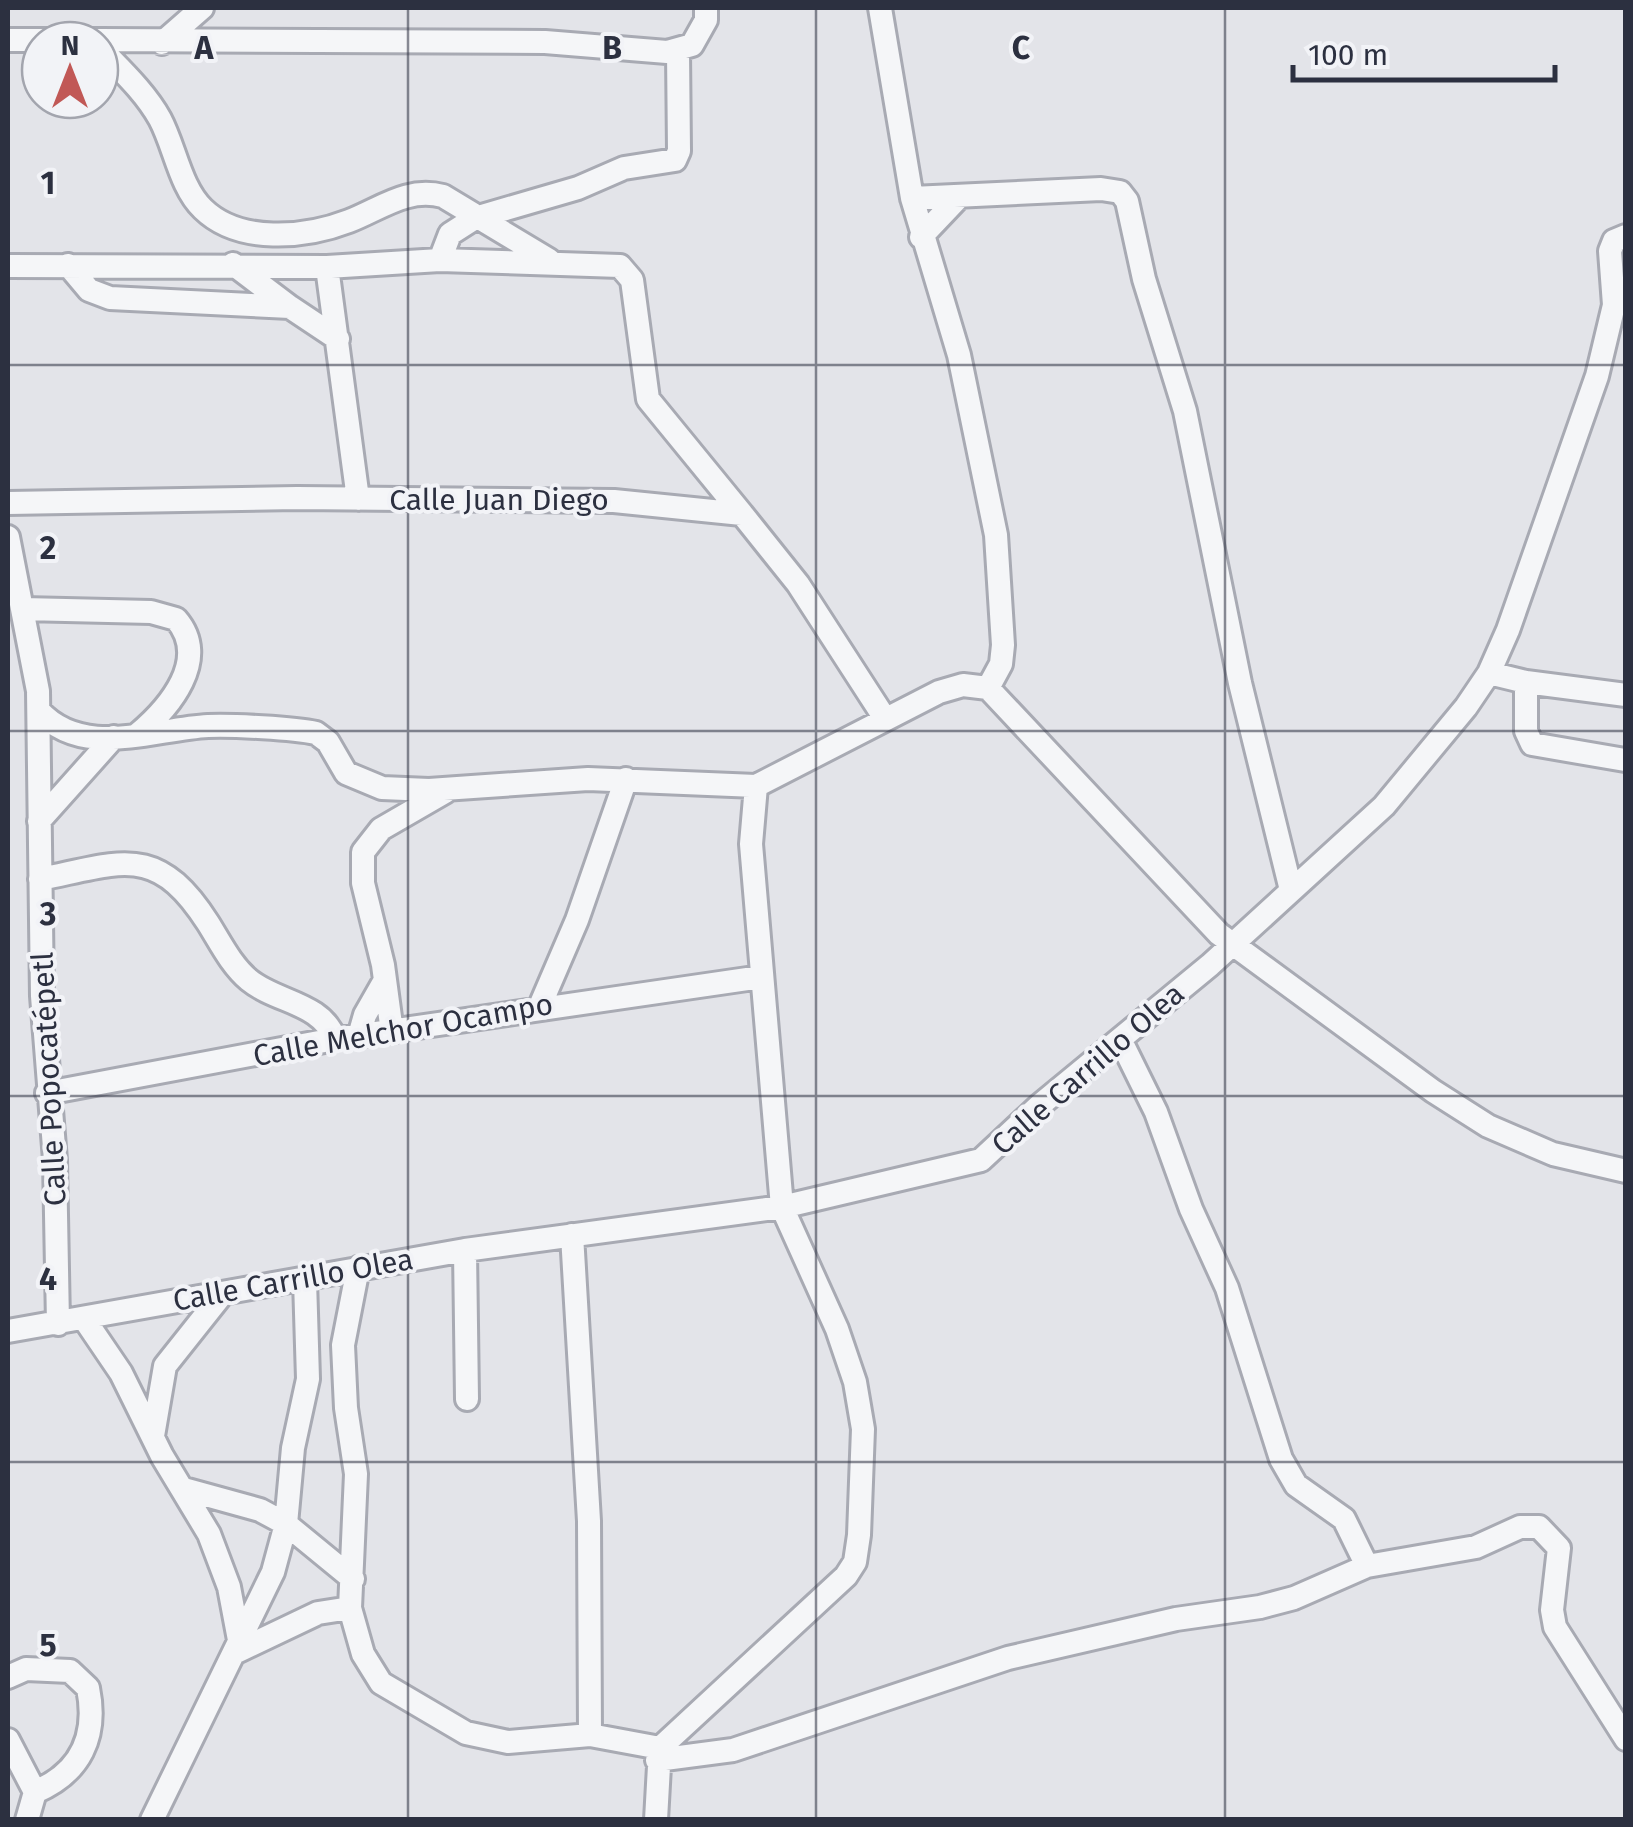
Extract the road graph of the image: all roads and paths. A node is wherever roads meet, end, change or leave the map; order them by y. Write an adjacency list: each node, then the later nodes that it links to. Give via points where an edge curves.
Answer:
1 (202, 8): 5 (street)
2 (706, 8): 6 (street, via 698,37)
3 (880, 8): 8 (street)
4 (120, 41): 5 (street)
5 (162, 44): 6 (street, via 545,42)
6 (678, 52): 10 (street, via 675,160 624,168)
7 (120, 72): 10 (street, via 159,118 198,206 218,222 277,235 314,232 428,192)
8 (912, 198): 9 (street); 11 (street)
9 (958, 198): 11 (street); 39 (street, via 1101,188 1127,201 1185,411 1244,702)
10 (475, 218): 13 (street, via 450,234); 14 (street)
11 (921, 236): 28 (street, via 959,355 1000,564 1003,645)
12 (1618, 244): 26 (street, Calle Carrillo Olea, via 1614,304 1597,376)
13 (440, 260): 14 (street); 18 (street)
14 (551, 261): 23 (street, via 620,266 630,273 648,399)
15 (233, 264): 16 (street); 18 (street); 19 (street)
16 (68, 265): 17 (street); 19 (street, via 89,290 110,298)
17 (8, 266)
18 (327, 267): 20 (street)
19 (290, 306): 20 (street)
20 (338, 338): 21 (street)
21 (358, 499): 22 (street, Calle Juan Diego); 23 (street, Calle Juan Diego, via 628,501)
22 (8, 503)
23 (742, 514): 31 (street, via 820,615)
24 (8, 537): 25 (street, Calle Popocatépetl)
25 (23, 609): 30 (street, Calle Popocatépetl); 32 (street, via 176,618 186,633 187,674 173,697)
26 (1489, 673): 27 (street); 39 (street, Calle Carrillo Olea, via 1410,778)
27 (1526, 682): 29 (street); 33 (street, via 1532,744)
28 (988, 688): 31 (street, via 950,688); 40 (street, via 1184,902)
29 (1626, 694)
30 (39, 711): 32 (street, via 72,735); 37 (street, Calle Popocatépetl)
31 (884, 717): 35 (street)
32 (126, 736): 36 (street, via 205,726 307,731 328,742 346,773 366,783); 37 (street)
33 (1625, 760)
34 (626, 779): 35 (street); 36 (street); 43 (street)
35 (756, 786): 41 (street, via 752,844)
36 (451, 788): 42 (street, via 382,829 363,852 363,882)
37 (39, 821): 38 (street, Calle Popocatépetl)
38 (40, 880): 46 (street, via 119,862 152,867 196,908 249,980 314,1012); 48 (street, Calle Popocatépetl)
39 (1291, 890): 40 (street, Calle Carrillo Olea)
40 (1232, 941): 47 (street, Calle Carrillo Olea); 49 (street, via 1488,1126 1554,1154)
41 (761, 977): 43 (street, Calle Melchor Ocampo); 50 (street)
42 (385, 980): 44 (street); 45 (street)
43 (540, 1006): 44 (street, Calle Melchor Ocampo)
44 (392, 1032): 45 (street, Calle Melchor Ocampo)
45 (359, 1036): 46 (street, Calle Melchor Ocampo)
46 (335, 1039): 48 (street, Calle Melchor Ocampo)
47 (1122, 1041): 50 (street, Calle Carrillo Olea, via 981,1160); 66 (street, via 1227,1288 1281,1458 1296,1485 1344,1519)
48 (47, 1093): 58 (street, Calle Popocatépetl)
49 (1626, 1171)
50 (782, 1207): 51 (street, Calle Carrillo Olea); 74 (street, via 856,1382 863,1429 856,1562)
51 (572, 1235): 52 (street, Calle Carrillo Olea); 71 (street, via 588,1521)
52 (465, 1250): 53 (street, Calle Carrillo Olea); 61 (street)
53 (358, 1268): 54 (street, Calle Carrillo Olea); 57 (street)
54 (305, 1280): 55 (street, Calle Carrillo Olea); 60 (street)
55 (223, 1293): 56 (street, Calle Carrillo Olea); 63 (street, via 165,1366)
56 (86, 1320): 58 (street, Calle Carrillo Olea); 63 (street)
57 (345, 1321): 60 (street); 62 (street)
58 (58, 1324): 59 (street, Calle Carrillo Olea)
59 (8, 1331)
60 (308, 1372): 62 (street); 65 (street)
61 (467, 1399)
62 (346, 1408): 67 (street, via 356,1474)
63 (152, 1436): 64 (street)
64 (184, 1489): 65 (street); 69 (street, via 222,1565)
65 (286, 1524): 67 (street); 69 (street, via 273,1572)
66 (1367, 1566): 72 (street, via 1476,1547 1520,1526 1546,1531 1559,1548 1555,1627); 74 (street, via 1294,1598 1008,1658 767,1741)
67 (353, 1579): 68 (street)
68 (350, 1608): 69 (street, via 318,1613); 71 (street, via 363,1654 381,1683 466,1733 508,1742)
69 (236, 1647): 77 (street)
70 (8, 1676): 75 (street, via 49,1668 80,1676 88,1688 91,1724 84,1751 72,1770)
71 (590, 1735): 74 (street)
72 (1626, 1739)
73 (8, 1740): 75 (street)
74 (659, 1754): 78 (street)
75 (35, 1792): 76 (street)
76 (27, 1820)
77 (152, 1820)
78 (656, 1820)

